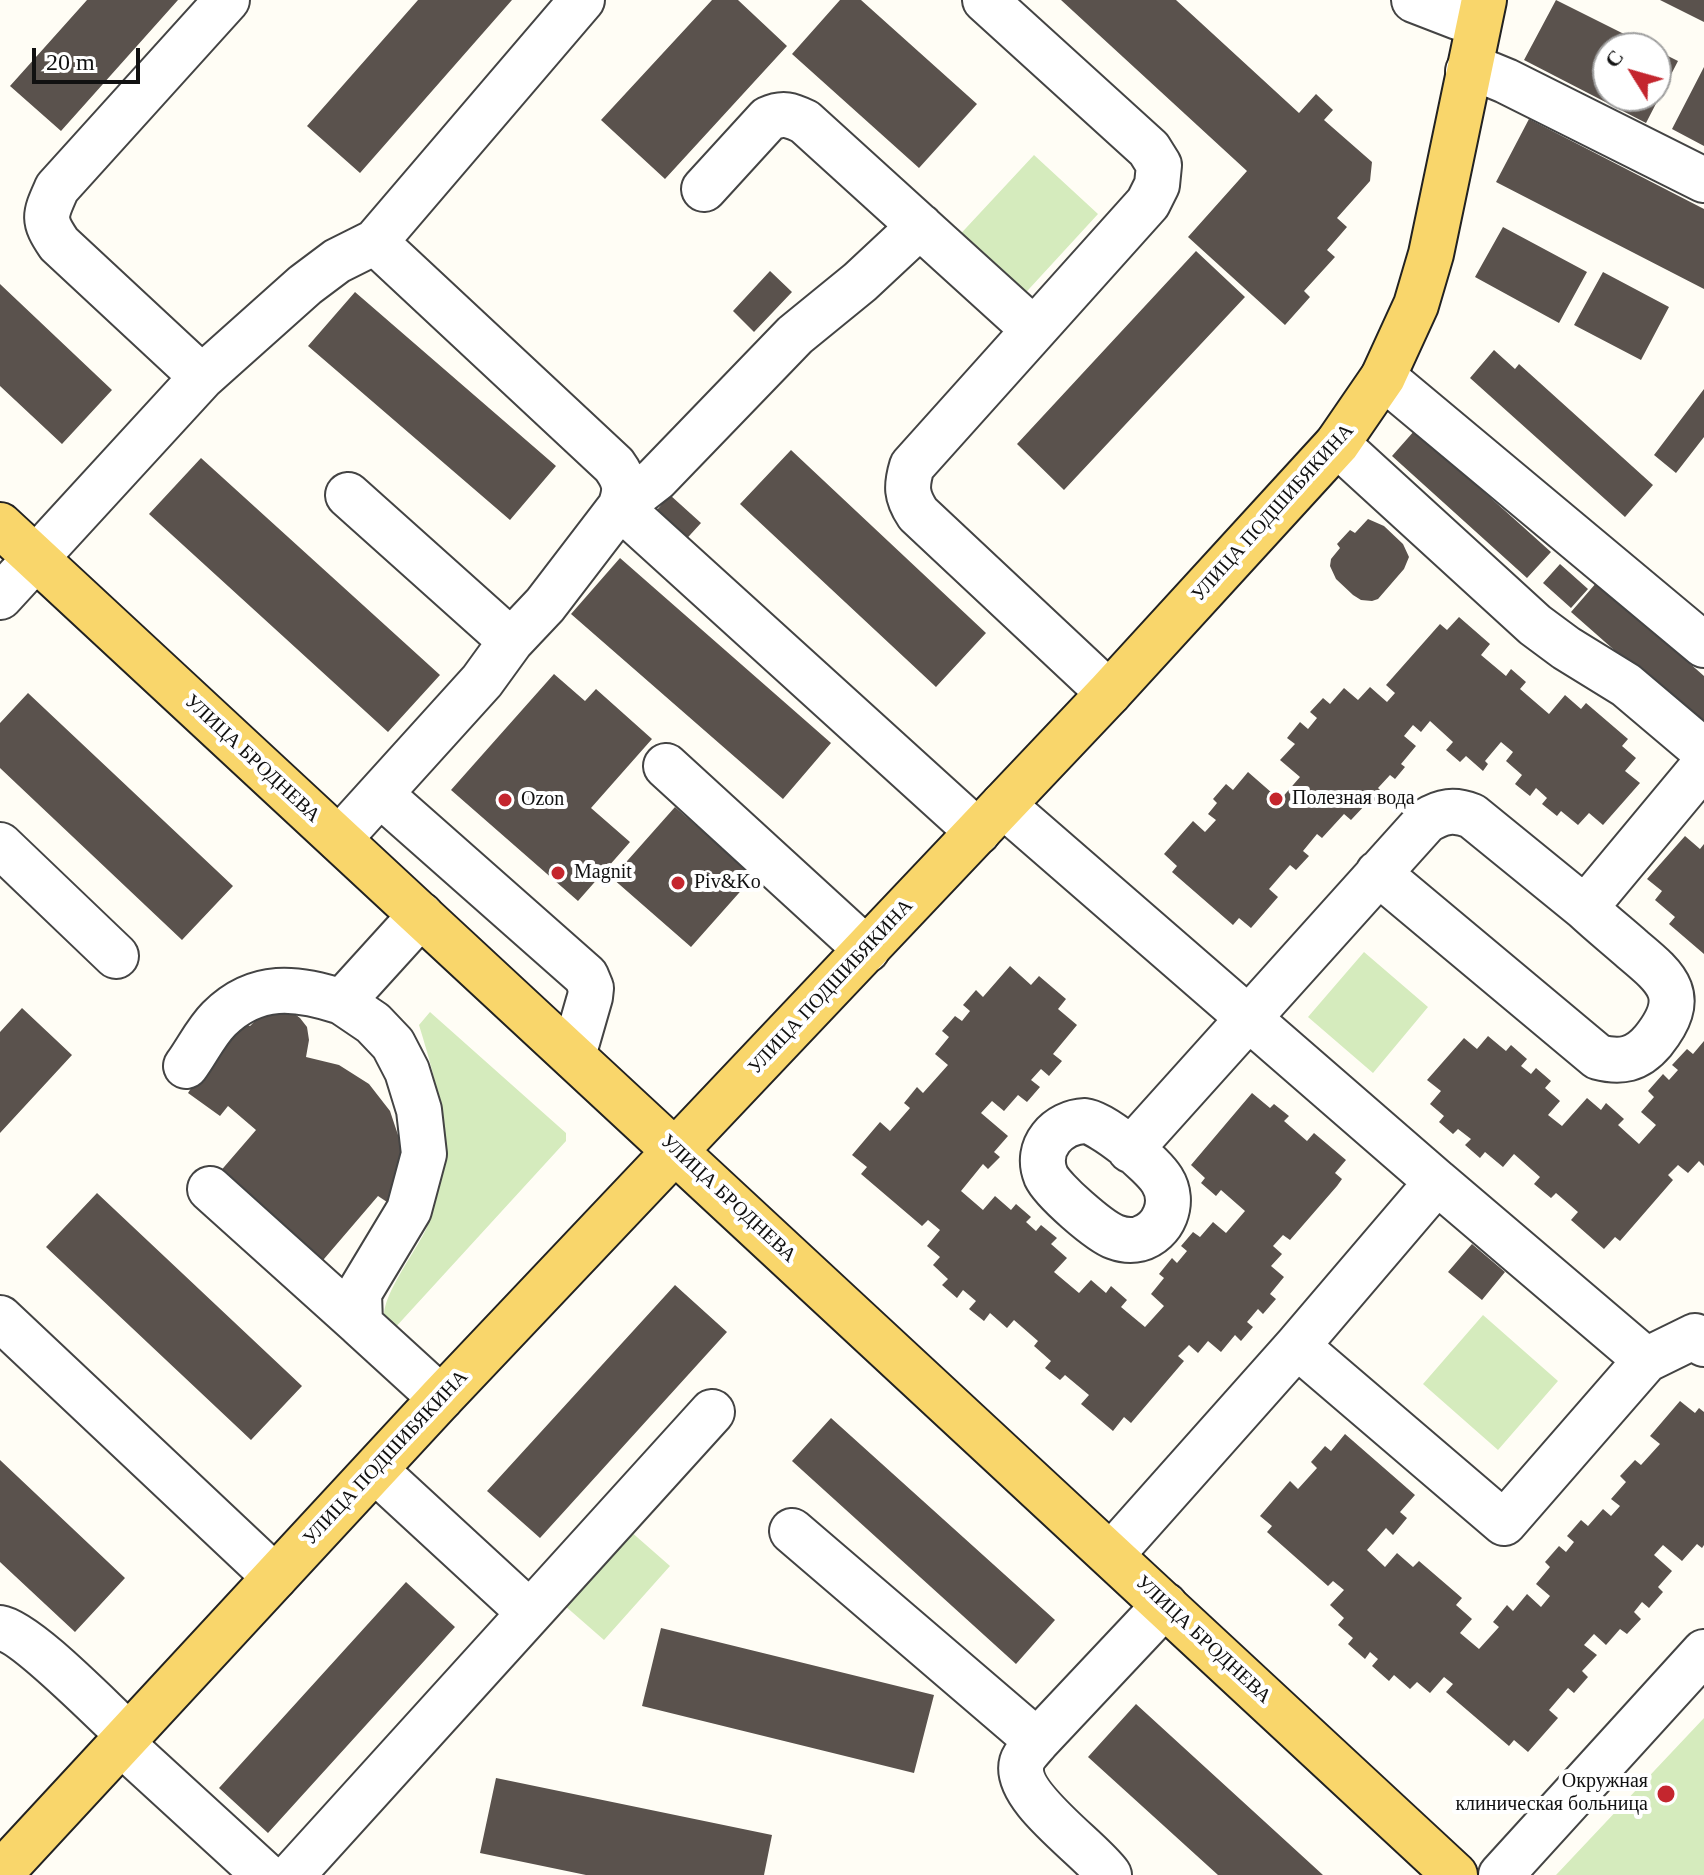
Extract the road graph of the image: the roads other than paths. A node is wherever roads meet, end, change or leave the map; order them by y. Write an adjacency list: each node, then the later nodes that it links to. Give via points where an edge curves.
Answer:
1 (227, 0): 12 (street, via 57,188 46,226)
2 (582, 0): 10 (street)
3 (985, 0): 11 (street, via 1149,149 1159,165 1148,203)
4 (1414, 0): 5 (street, via 1458,17)
5 (1482, 9): 6 (main road, УЛИЦА ПОДШИБЯКИНА)
6 (1468, 71): 7 (street, via 1506,81); 13 (main road, УЛИЦА ПОДШИБЯКИНА, via 1431,254 1416,305)
7 (1704, 180)
8 (704, 189): 9 (street, via 768,119 792,115)
9 (920, 226): 11 (street); 16 (street, via 795,335 656,479)
10 (375, 242): 12 (street, via 305,285); 16 (street, via 614,465 625,479)
11 (1033, 329): 22 (street, via 912,466 907,498)
12 (202, 377): 18 (street)
13 (1383, 377): 14 (main road, УЛИЦА ПОДШИБЯКИНА); 21 (street)
14 (1337, 444): 22 (main road, УЛИЦА ПОДШИБЯКИНА); 23 (street, via 1535,625 1626,685)
15 (348, 495): 20 (street)
16 (620, 507): 20 (street); 27 (street)
17 (0, 525): 18 (main road, УЛИЦА БРОДНЕВА)
18 (35, 558): 19 (street); 28 (main road, УЛИЦА БРОДНЕВА)
19 (0, 597)
20 (511, 641): 26 (street)
21 (1704, 645)
22 (1109, 693): 27 (main road, УЛИЦА ПОДШИБЯКИНА)
23 (1704, 751)
24 (1704, 765): 31 (street)
25 (666, 766): 33 (street)
26 (380, 794): 28 (street); 37 (street, via 586,976 590,997)
27 (991, 818): 33 (main road, УЛИЦА ПОДШИБЯКИНА); 36 (street)
28 (339, 839): 32 (main road, УЛИЦА БРОДНЕВА)
29 (0, 845): 34 (street)
30 (1378, 873): 31 (street, via 1426,821 1460,811); 31 (street, via 1598,1057 1617,1062 1650,1045 1664,1027 1671,990 1662,974); 36 (street)
31 (1585, 908)
32 (421, 915): 35 (street); 37 (main road, УЛИЦА БРОДНЕВА)
33 (867, 950): 40 (main road, УЛИЦА ПОДШИБЯКИНА)
34 (116, 956)
35 (342, 1002): 38 (street, via 312,992 276,989 244,999 219,1019); 44 (street, via 393,1044 419,1110 424,1154 409,1210 359,1293)
36 (1249, 1018): 39 (street); 41 (street)
37 (573, 1056): 40 (main road, УЛИЦА БРОДНЕВА)
38 (186, 1066)
39 (1130, 1150)
40 (675, 1151): 48 (main road, УЛИЦА ПОДШИБЯКИНА); 52 (main road, УЛИЦА БРОДНЕВА)
41 (1437, 1182): 46 (street); 47 (street)
42 (210, 1189): 44 (street)
43 (0, 1318): 53 (street)
44 (360, 1324): 48 (street)
45 (1701, 1335): 47 (street)
46 (1297, 1346): 47 (street, via 1504,1523); 52 (street)
47 (1646, 1360)
48 (441, 1398): 50 (main road, УЛИЦА ПОДШИБЯКИНА)
49 (712, 1412): 55 (street)
50 (376, 1471): 53 (main road, УЛИЦА ПОДШИБЯКИНА); 55 (street)
51 (792, 1531): 59 (street)
52 (1111, 1555): 54 (main road, УЛИЦА БРОДНЕВА)
53 (275, 1577): 58 (main road, УЛИЦА ПОДШИБЯКИНА)
54 (1165, 1605): 59 (street); 64 (main road, УЛИЦА БРОДНЕВА)
55 (529, 1612): 62 (street)
56 (0, 1628): 58 (street, via 31,1645)
57 (1704, 1652): 65 (street)
58 (126, 1740): 60 (main road, УЛИЦА ПОДШИБЯКИНА); 61 (street)
59 (1037, 1741): 63 (street, via 1022,1762 1023,1782 1036,1802)
60 (0, 1874)
61 (265, 1875)
62 (292, 1875)
63 (1109, 1875)
64 (1455, 1875)
65 (1501, 1875)

